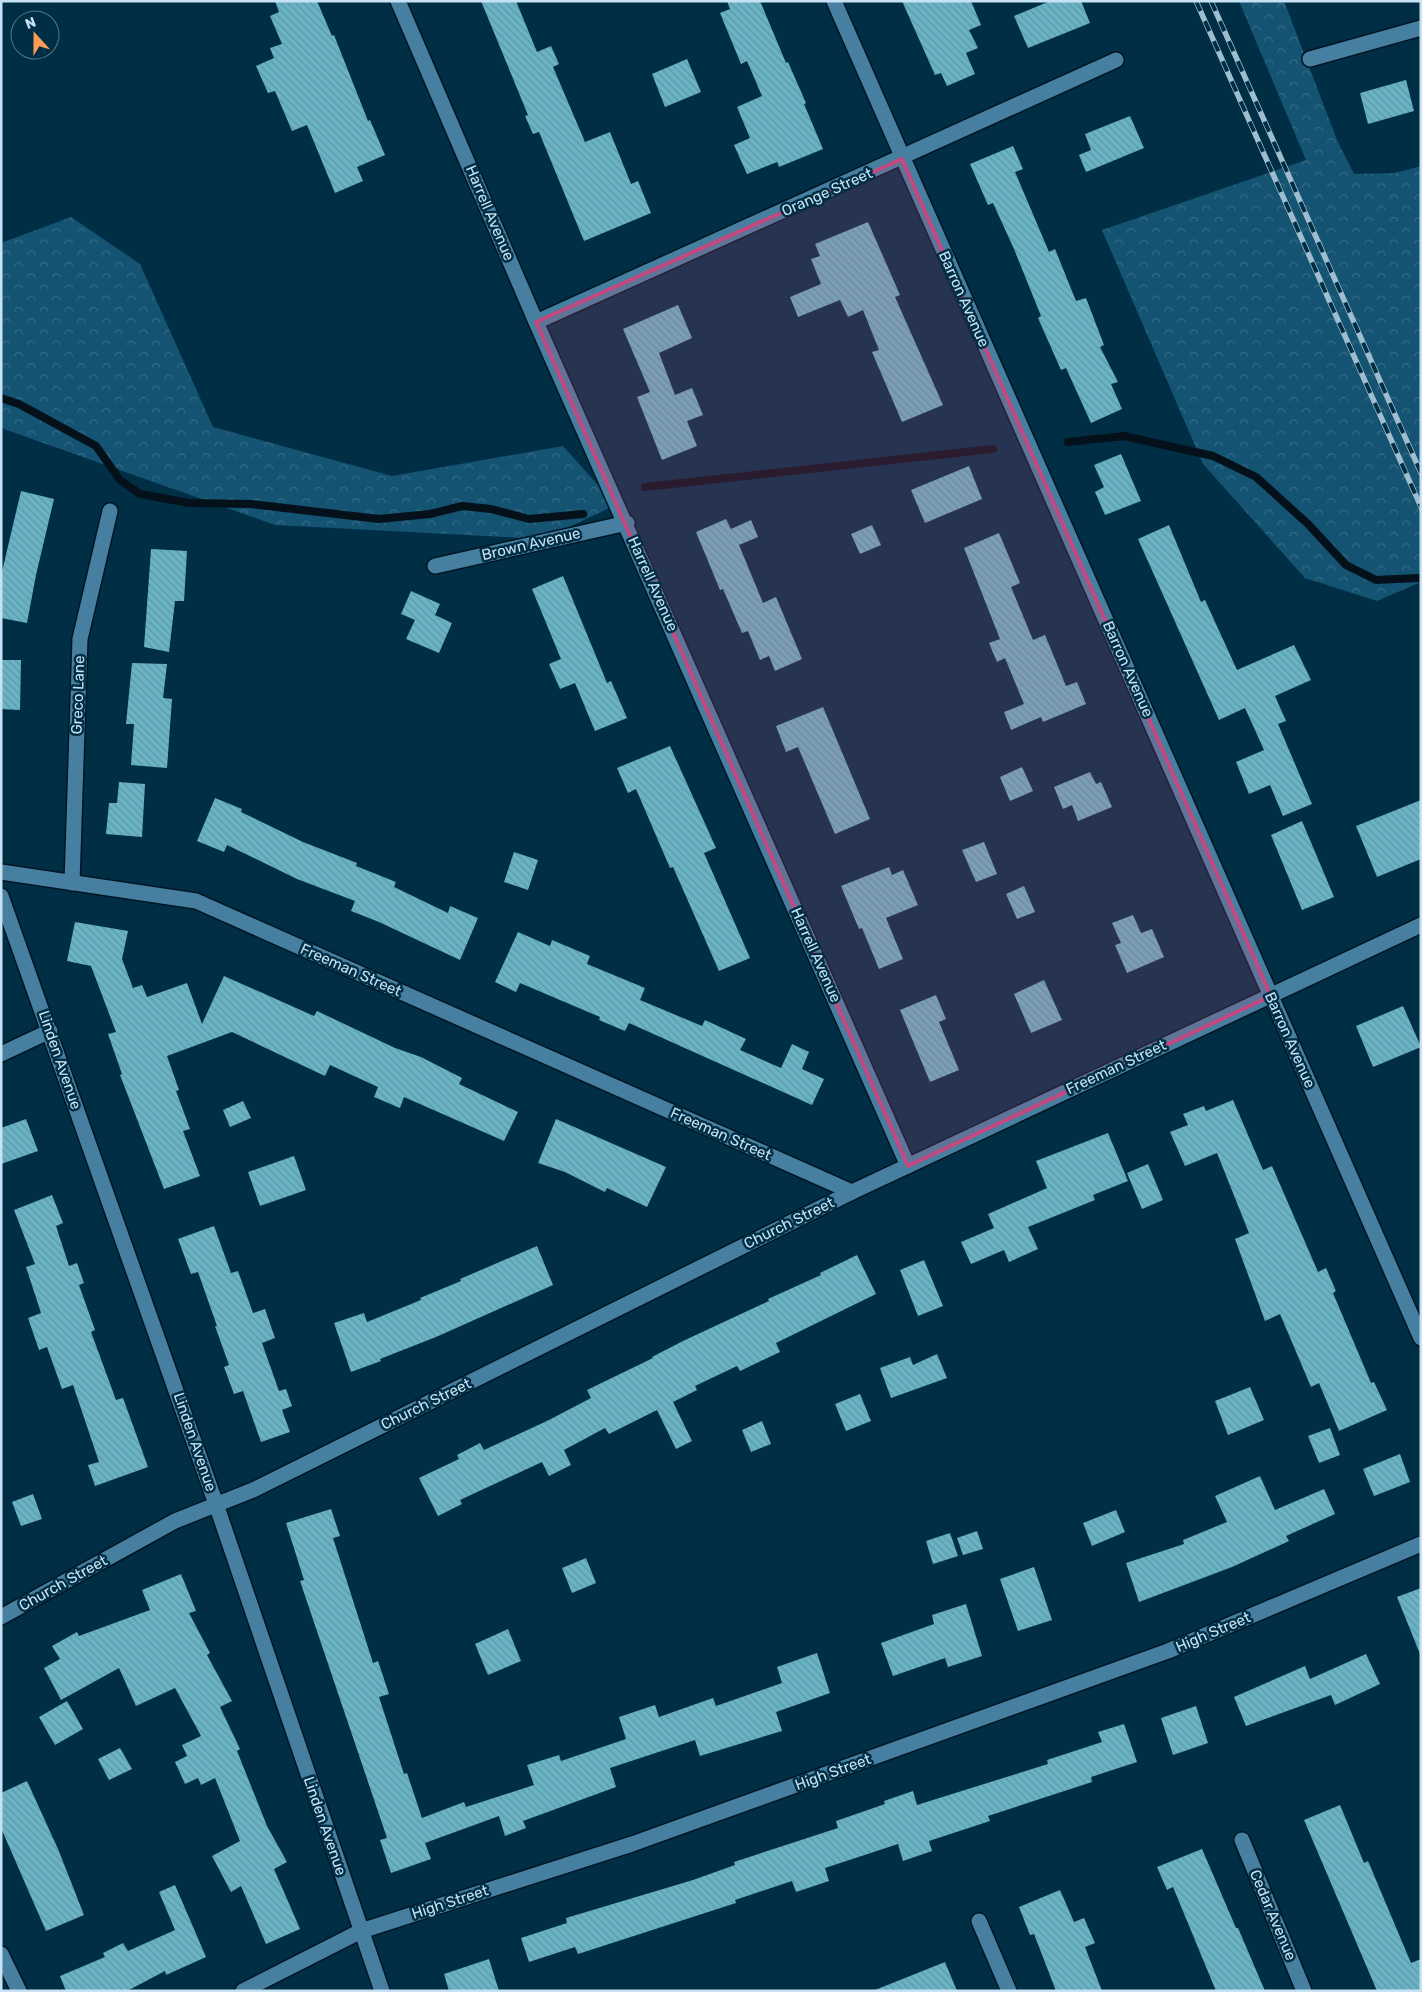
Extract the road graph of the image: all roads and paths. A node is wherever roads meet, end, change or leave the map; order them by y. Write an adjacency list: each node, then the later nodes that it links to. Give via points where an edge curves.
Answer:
1 (398, 1): 7 (street, Harrell Avenue)
2 (834, 1): 6 (street, Barron Avenue)
3 (1421, 28): 4 (street)
4 (1310, 59)
5 (1116, 60): 6 (street, Orange Street)
6 (902, 159): 7 (street, Orange Street); 15 (street, Barron Avenue)
7 (536, 322): 9 (street, Harrell Avenue)
8 (110, 511): 12 (street, Greco Lane, via 80,638)
9 (627, 523): 10 (street, Brown Avenue); 18 (street, Harrell Avenue)
10 (435, 566)
11 (1, 872): 12 (street, Freeman Street)
12 (72, 883): 19 (street, Freeman Street, via 196,901)
13 (1, 896): 16 (street, Linden Avenue)
14 (1421, 926): 15 (street, Freeman Street)
15 (1271, 996): 18 (street, Freeman Street); 20 (street, Barron Avenue)
16 (50, 1031): 17 (street); 21 (street, Linden Avenue)
17 (1, 1054)
18 (908, 1166): 19 (street, Freeman Street)
19 (852, 1192): 21 (street, Church Street, via 253,1490)
20 (1421, 1338)
21 (216, 1504): 23 (street, Church Street, via 176,1521); 26 (street, Linden Avenue)
22 (1421, 1544): 26 (street, High Street, via 1168,1651 632,1844)
23 (1, 1617)
24 (1242, 1840): 32 (street, Cedar Avenue)
25 (979, 1921): 31 (street)
26 (361, 1931): 29 (street, High Street); 30 (street, Linden Avenue)
27 (1, 1954): 28 (street)
28 (19, 1991)
29 (243, 1991)
30 (382, 1991)
31 (1009, 1991)
32 (1304, 1991)

